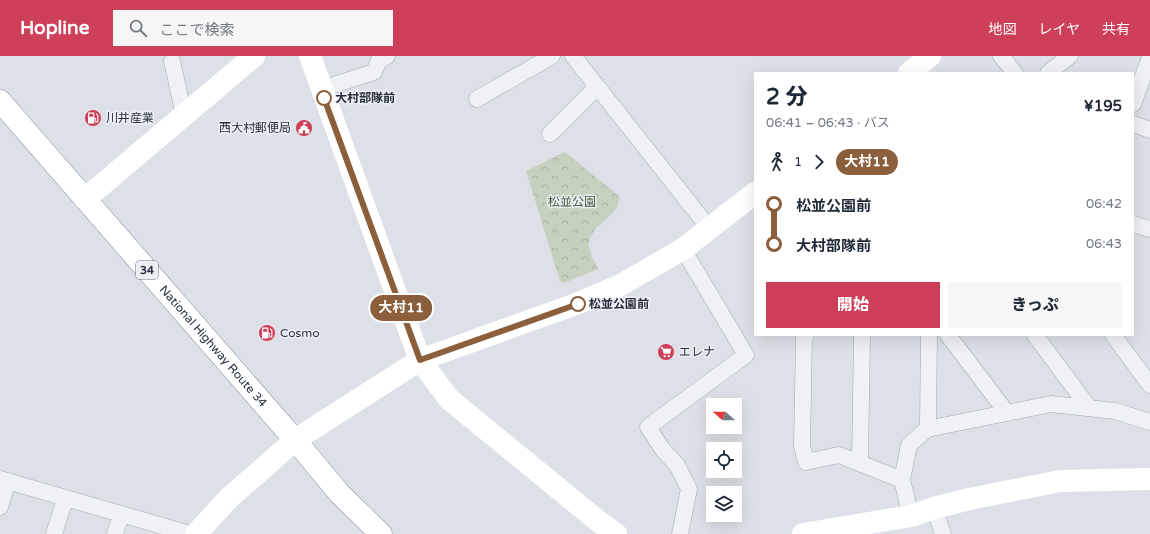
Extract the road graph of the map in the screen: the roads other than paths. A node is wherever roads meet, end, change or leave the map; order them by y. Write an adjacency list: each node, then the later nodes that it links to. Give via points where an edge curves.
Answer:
1 (254, 56): 19 (main road)
2 (310, 56): 15 (main road)
3 (387, 56): 15 (street, via 379,60 374,72)
4 (552, 56): 16 (street)
5 (573, 56): 14 (street)
6 (930, 56): 11 (main road)
7 (1001, 56): 12 (street)
8 (1070, 56): 13 (street)
9 (1150, 57): 18 (street)
10 (172, 60): 19 (street)
11 (911, 72)
12 (1014, 72)
13 (1049, 72)
14 (598, 87): 22 (street); 26 (street)
15 (321, 89): 35 (main road)
16 (477, 99)
17 (0, 101): 24 (main road, National Highway Route 34 / 34)
18 (1134, 101)
19 (184, 116): 24 (main road)
20 (1134, 124): 21 (street)
21 (1150, 130)
22 (550, 134)
23 (754, 194): 26 (main road)
24 (85, 199): 41 (main road, National Highway Route 34 / 34)
25 (1134, 224): 27 (street)
26 (709, 228): 28 (main road)
27 (1150, 229)
28 (682, 249): 35 (main road, via 619,286 591,298); 58 (street, via 746,355 648,427 663,450 677,465 689,489)
29 (805, 336): 42 (street, via 802,446 806,462 839,455)
30 (862, 336): 42 (street)
31 (929, 336): 40 (street)
32 (949, 336): 38 (street)
33 (1036, 336): 37 (street)
34 (1114, 336): 36 (street)
35 (420, 360): 41 (main road); 57 (main road, via 449,399)
36 (1150, 385)
37 (1089, 408): 38 (street, via 1051,404); 39 (street, via 1115,411)
38 (1007, 413): 40 (street)
39 (1150, 422)
40 (927, 429): 45 (street, via 909,445)
41 (295, 440): 55 (main road, via 229,498); 56 (main road, National Highway Route 34 / 34, via 340,494)
42 (860, 463): 45 (street)
43 (1150, 479): 48 (main road, via 1060,481)
44 (4, 480): 46 (street); 47 (street)
45 (902, 480): 50 (street)
46 (65, 498): 49 (street); 52 (street)
47 (0, 507)
48 (934, 508): 50 (main road); 60 (street)
49 (121, 515): 53 (street); 54 (street)
50 (911, 516): 51 (main road)
51 (867, 529): 59 (main road)
52 (54, 534)
53 (115, 534)
54 (190, 534)
55 (196, 534)
56 (381, 534)
57 (616, 534)
58 (680, 534)
59 (803, 534)
60 (942, 534)

